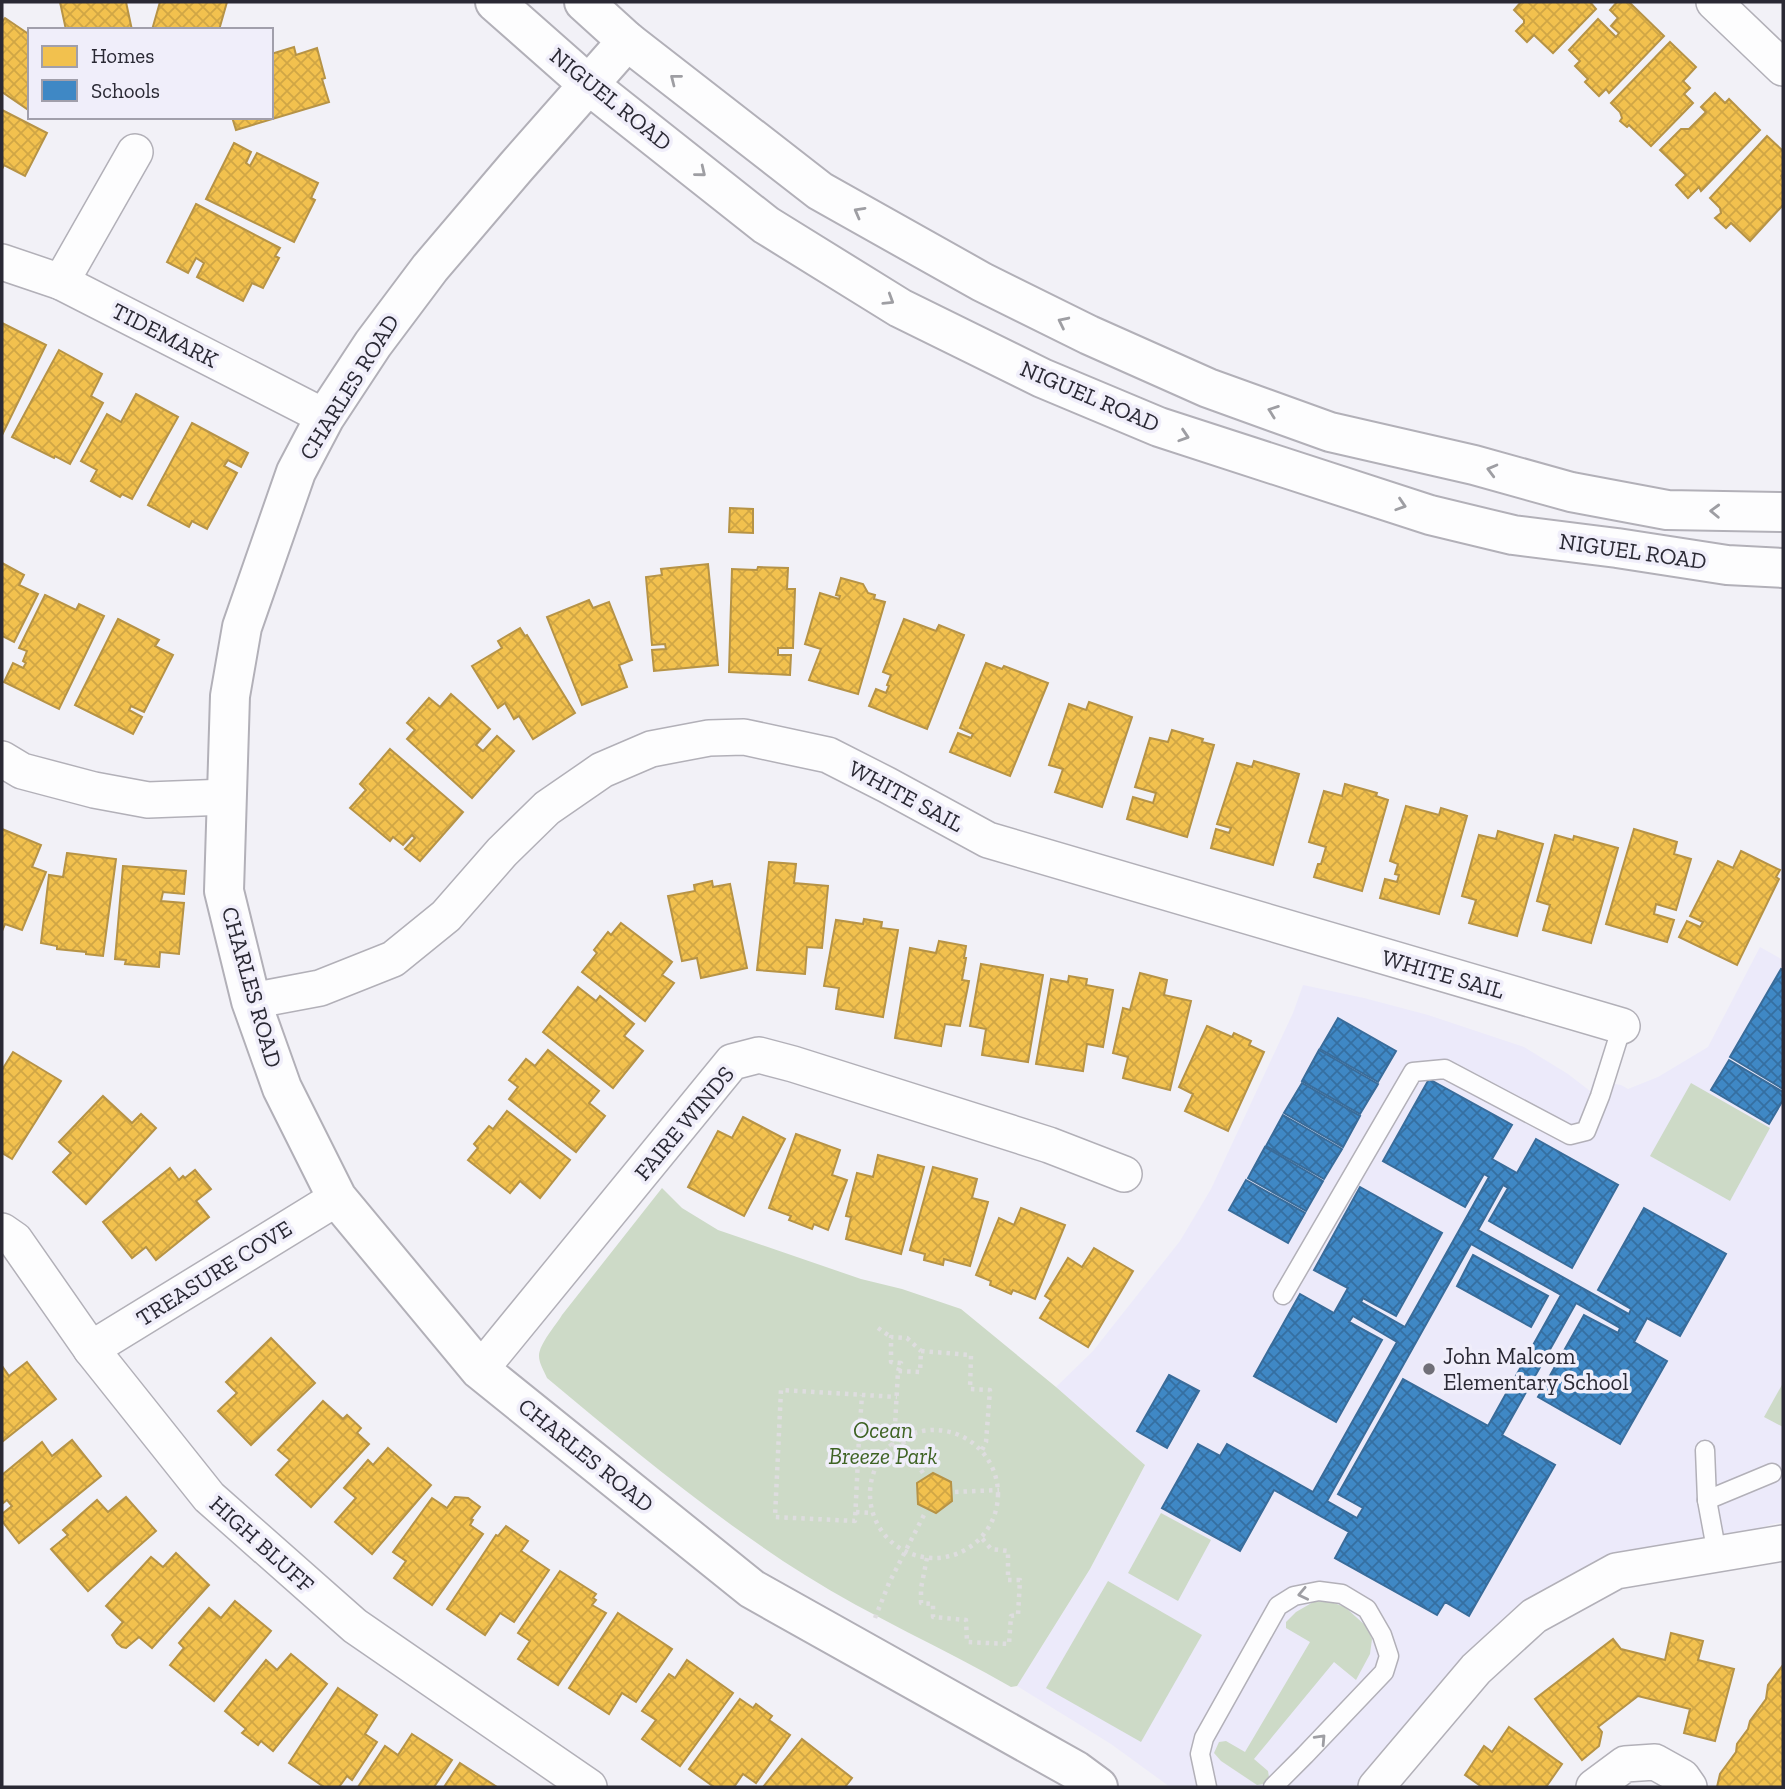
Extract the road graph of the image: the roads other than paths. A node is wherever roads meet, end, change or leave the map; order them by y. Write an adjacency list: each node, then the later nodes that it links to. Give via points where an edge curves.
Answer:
1 (495, 2): 6 (main road, NIGUEL ROAD)
2 (584, 2): 4 (main road, NIGUEL ROAD)
3 (1714, 2): 5 (street)
4 (627, 41): 6 (main road, CHARLES ROAD); 11 (main road, NIGUEL ROAD, one-way to 4, via 1667,510 1571,492 1330,432 1208,388 982,282 820,191)
5 (1782, 63)
6 (589, 85): 10 (main road, CHARLES ROAD, via 430,268); 12 (main road, NIGUEL ROAD, one-way to 12, via 766,225 900,308 1042,378 1158,427 1430,515 1513,535 1727,565)
7 (135, 152): 9 (street)
8 (2, 262): 9 (street, TIDEMARK)
9 (61, 282): 10 (street, TIDEMARK)
10 (326, 417): 14 (main road, CHARLES ROAD, via 296,472 242,627 230,696)
11 (1783, 512)
12 (1783, 568)
13 (2, 759): 14 (street, via 22,771 148,800)
14 (227, 797): 15 (main road, CHARLES ROAD, via 224,891)
15 (251, 1001): 16 (street, WHITE SAIL, via 320,988 393,959 446,916 547,808 602,770 651,749 744,737 828,755 988,840); 18 (main road, CHARLES ROAD, via 282,1087)
16 (1622, 1026): 20 (lane, via 1586,1131 1570,1135 1445,1069 1413,1072)
17 (1124, 1174): 22 (street, FAIRE WINDS, via 1049,1145 793,1064 760,1055 732,1062)
18 (337, 1198): 21 (street, TREASURE COVE); 22 (main road, CHARLES ROAD)
19 (2, 1231): 21 (street, HIGH BLUFF, via 15,1240)
20 (1283, 1295)
21 (91, 1349): 28 (street, HIGH BLUFF, via 209,1497 355,1626)
22 (480, 1370): 29 (main road, CHARLES ROAD, via 752,1589)
23 (1705, 1450): 25 (lane)
24 (1772, 1473): 25 (lane)
25 (1707, 1500): 27 (lane)
26 (1783, 1543): 27 (street)
27 (1717, 1554): 32 (street, via 1616,1570 1534,1616 1476,1669)
28 (589, 1787)
29 (1098, 1787)
30 (1207, 1787): 31 (lane, one-way to 30, via 1384,1672 1389,1656 1382,1635 1367,1609 1342,1594 1319,1591 1294,1596 1278,1606 1203,1738 1200,1754)
31 (1273, 1787)
32 (1377, 1787)
33 (1594, 1787): 34 (street, via 1625,1764 1654,1762 1682,1777)
34 (1689, 1787)

